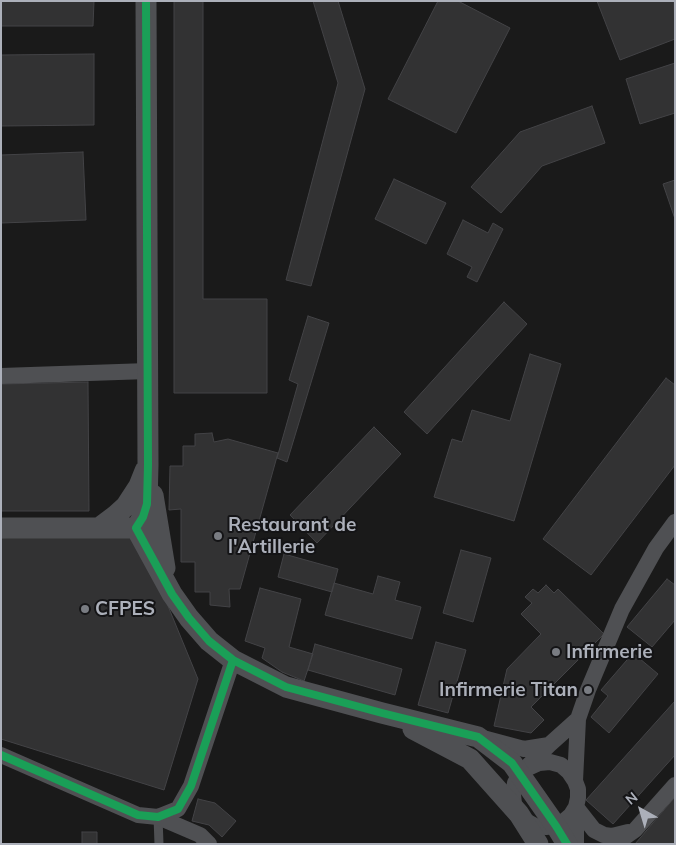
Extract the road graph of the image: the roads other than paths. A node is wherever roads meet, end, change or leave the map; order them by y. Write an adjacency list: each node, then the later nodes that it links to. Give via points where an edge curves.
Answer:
1 (146, 1): 2 (street)
2 (148, 371): 3 (street); 4 (street)
3 (1, 376)
4 (148, 465): 7 (street, via 126,506); 8 (street, via 147,504); 9 (street, via 163,560)
5 (675, 522): 12 (street, via 656,548 622,609)
6 (1, 528): 7 (street)
7 (99, 528): 8 (street)
8 (136, 528): 9 (street)
9 (172, 594): 10 (street, via 209,642)
10 (233, 660): 11 (street, via 286,687); 21 (street, via 191,786 178,809)
11 (382, 713): 13 (street); 20 (street, via 470,759)
12 (578, 719): 14 (street); 17 (street)
13 (478, 737): 14 (street, via 524,749); 16 (street, via 512,763)
14 (549, 745): 16 (street)
15 (1, 755): 21 (street, via 138,815)
16 (520, 774): 17 (street, via 539,762 550,762 561,766); 20 (street, via 513,794); 22 (street)
17 (576, 781): 19 (street)
18 (675, 784): 23 (street)
19 (576, 807): 22 (street, via 564,822); 23 (street, via 594,830 604,835); 28 (street)
20 (519, 814): 22 (street, via 535,826); 26 (street)
21 (158, 817): 24 (lane); 25 (street, via 200,835)
22 (556, 826): 27 (street)
23 (632, 837): 29 (street)
24 (159, 844)
25 (209, 844)
26 (538, 844)
27 (567, 844)
28 (576, 844)
29 (615, 844)

